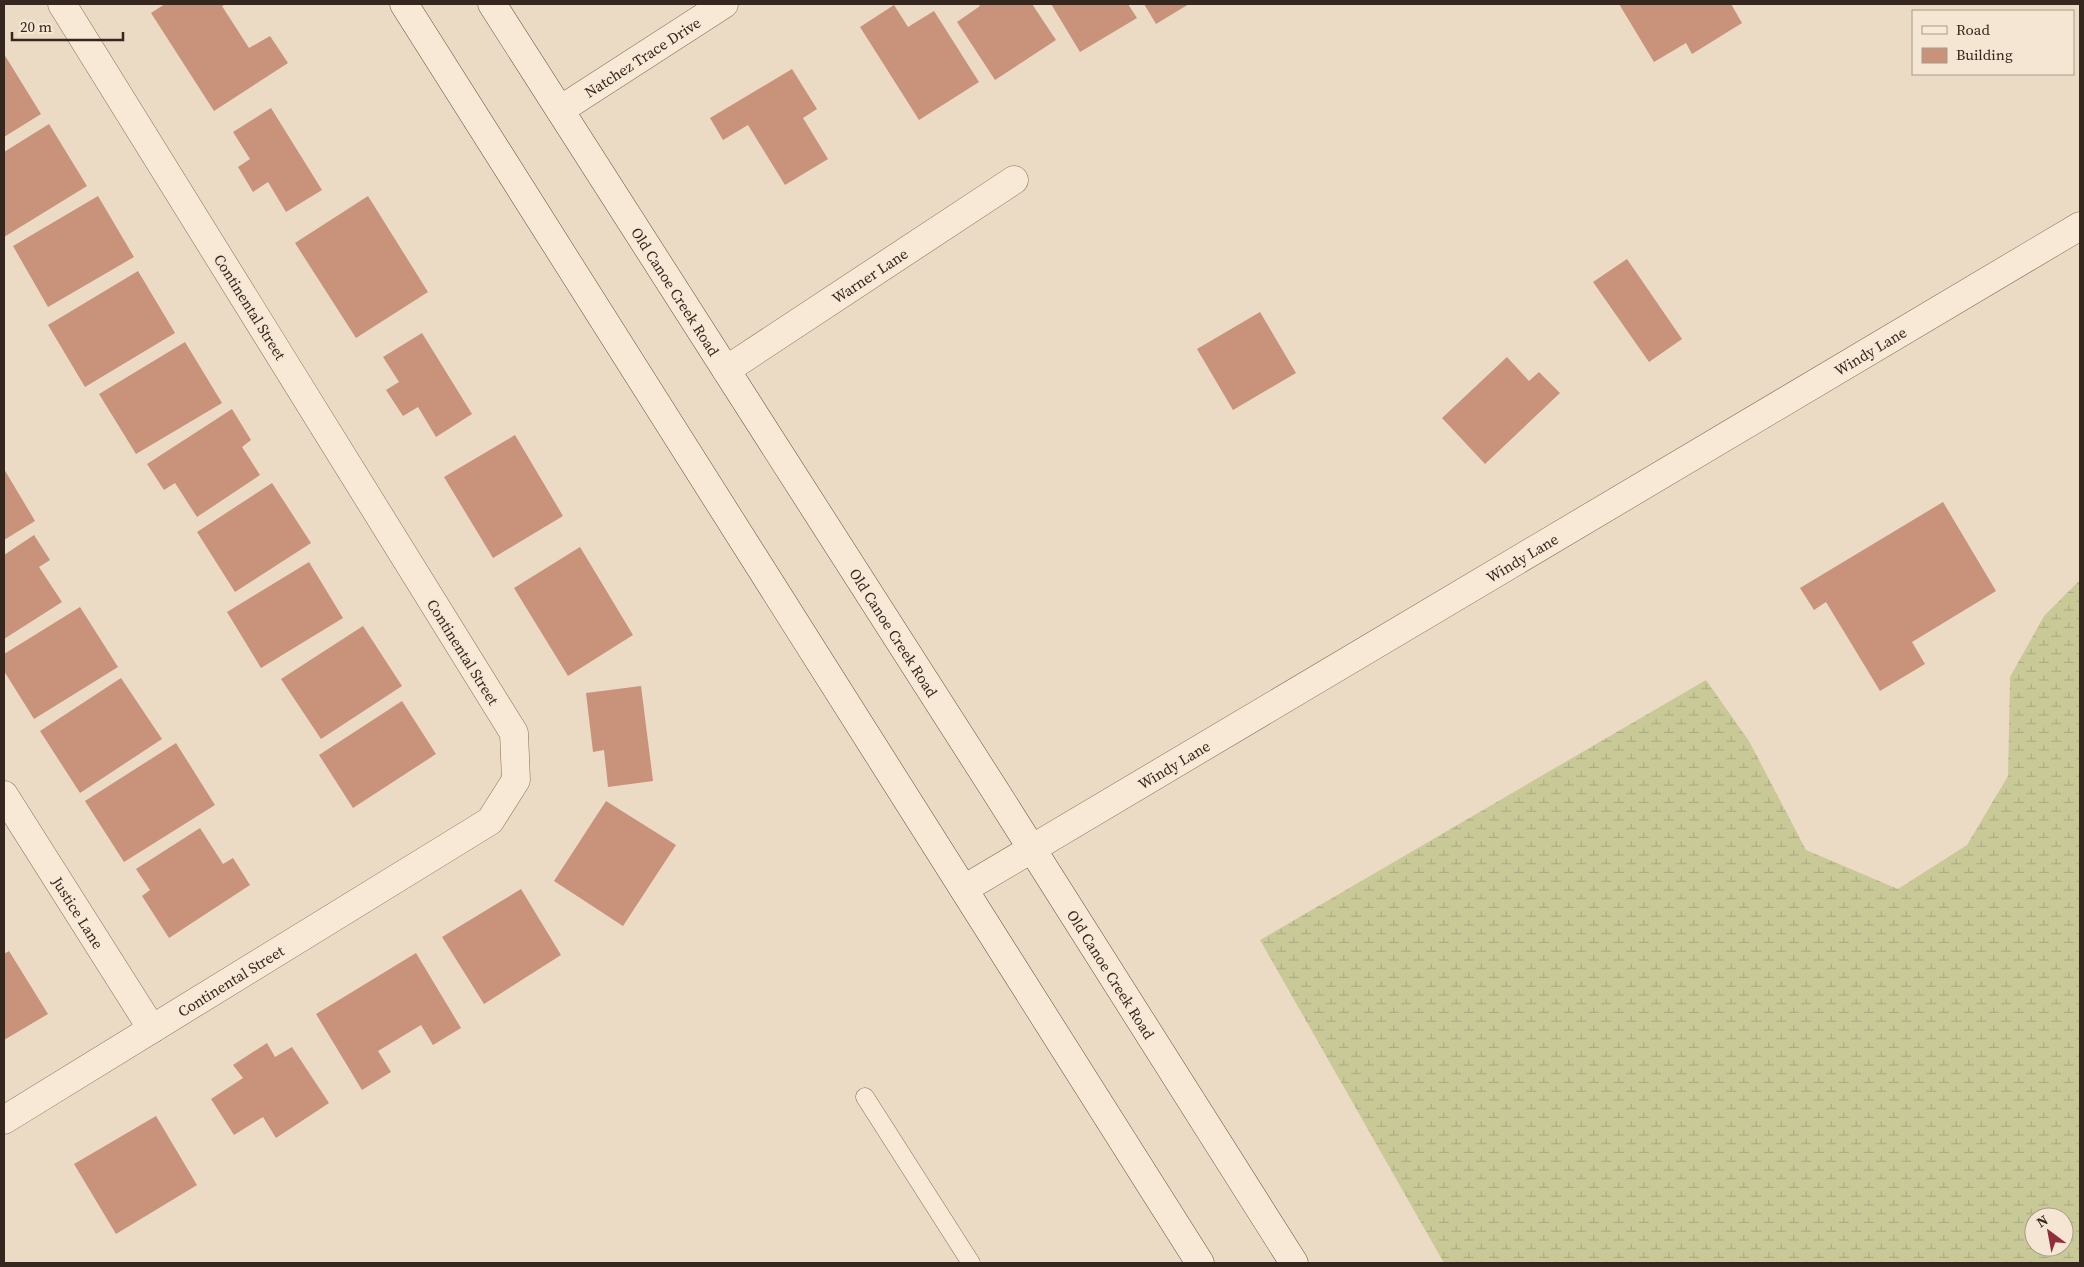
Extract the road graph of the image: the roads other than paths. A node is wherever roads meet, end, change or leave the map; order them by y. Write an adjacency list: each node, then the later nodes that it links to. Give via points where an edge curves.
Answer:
1 (62, 4): 12 (street, Continental Street, via 514,733 516,780 490,821)
2 (404, 4): 11 (street)
3 (492, 4): 5 (street, Old Canoe Creek Road)
4 (724, 4): 5 (street, Natchez Trace Drive)
5 (560, 110): 8 (street, Old Canoe Creek Road)
6 (1014, 180): 8 (street, Warner Lane)
7 (2080, 226): 10 (street, Windy Lane)
8 (726, 370): 10 (street, Old Canoe Creek Road)
9 (4, 795): 12 (street, Justice Lane)
10 (1033, 849): 11 (street, Windy Lane); 17 (street, Old Canoe Creek Road)
11 (964, 889): 16 (street)
12 (152, 1029): 14 (street, Continental Street)
13 (865, 1097): 15 (lane)
14 (4, 1120)
15 (971, 1263)
16 (1200, 1263)
17 (1294, 1263)

